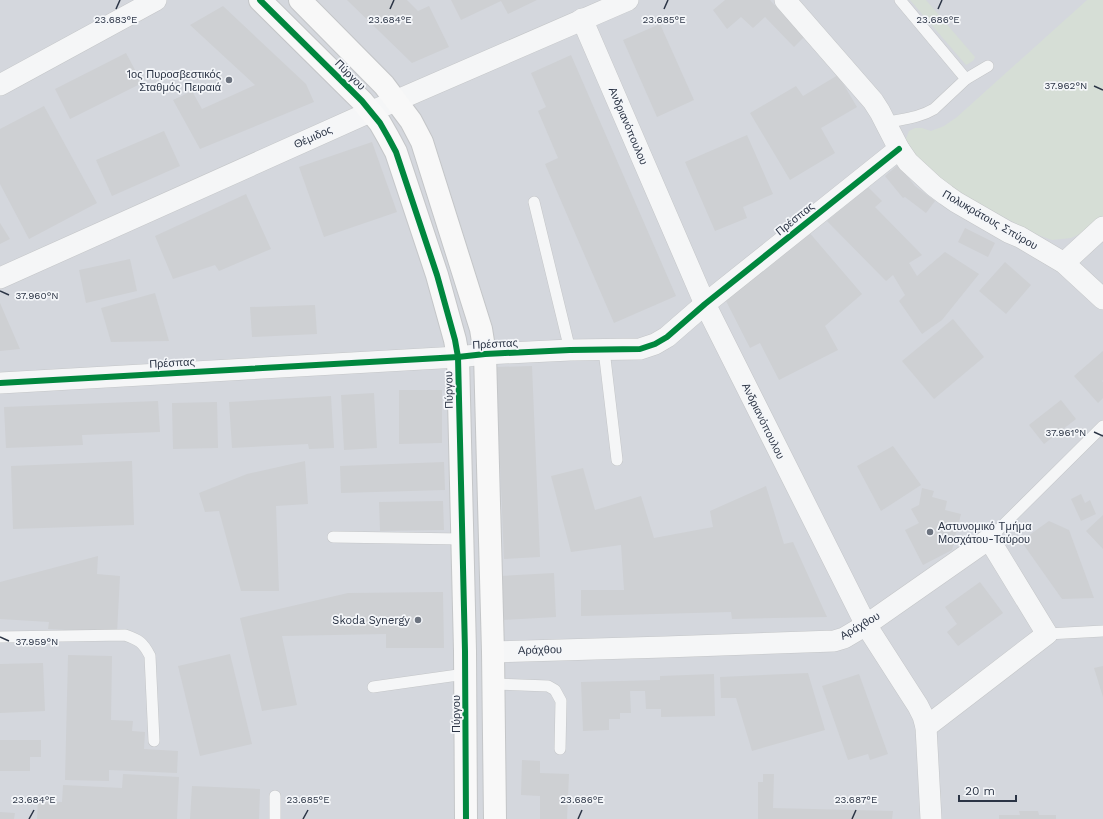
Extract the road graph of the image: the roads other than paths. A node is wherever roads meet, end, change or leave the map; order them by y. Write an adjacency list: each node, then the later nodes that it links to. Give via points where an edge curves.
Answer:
1 (156, 0): 10 (street)
2 (260, 0): 12 (street, Πύργου, via 362,101)
3 (300, 0): 11 (street, Πύργου)
4 (628, 0): 7 (street, Θέμιδος)
5 (785, 0): 13 (street, Πολυκράτους Σπύρου, via 873,101)
6 (900, 0): 9 (lane)
7 (593, 11): 11 (street, Θέμιδος); 20 (street, Ανδριανόπουλου)
8 (988, 66): 9 (lane)
9 (966, 79): 13 (lane, via 934,109 917,116)
10 (0, 86)
11 (396, 100): 12 (street, Θέμιδος); 23 (street, Πύργου, via 422,142 482,329)
12 (370, 112): 18 (street, Θέμιδος); 24 (street, Πύργου, via 380,123 396,152 437,275)
13 (885, 123): 14 (street, Πολυκράτους Σπύρου)
14 (899, 149): 17 (street, Πολυκράτους Σπύρου, via 924,178 946,195); 20 (street, Πρέσπας)
15 (534, 202): 21 (lane)
16 (1103, 227): 17 (street)
17 (1064, 263): 19 (street, Πολυκράτους Σπύρου)
18 (0, 278)
19 (1103, 299)
20 (705, 304): 22 (street, Πρέσπας, via 667,337 654,344 640,349); 31 (street, Ανδριανόπουλου)
21 (570, 350): 22 (street, Πρέσπας); 23 (street, Πρέσπας)
22 (604, 350): 27 (lane)
23 (485, 354): 24 (street, Πρέσπας); 35 (street, Πύργου)
24 (458, 357): 25 (street, Πρέσπας); 29 (street, Πύργου)
25 (0, 383)
26 (1103, 426): 30 (lane)
27 (617, 460)
28 (333, 538): 29 (lane)
29 (462, 539): 36 (street, Πύργου)
30 (989, 539): 31 (street, Αράχθου); 33 (street)
31 (866, 625): 35 (street, Αράχθου, via 834,641); 39 (street, Ανδριανόπουλου, via 918,706)
32 (1103, 631): 33 (lane)
33 (1047, 634): 39 (street)
34 (0, 637): 40 (lane, via 125,636 136,639 145,646 150,656)
35 (493, 652): 37 (street, Πύργου)
36 (465, 674): 38 (lane); 44 (street, Πύργου)
37 (493, 684): 41 (lane, via 548,686 555,690 561,701); 45 (street, Πύργου)
38 (373, 688)
39 (926, 726): 46 (street, Ανδριανόπουλου)
40 (154, 741)
41 (560, 749)
42 (275, 796): 43 (lane)
43 (274, 819)
44 (466, 819)
45 (495, 819)
46 (931, 819)

